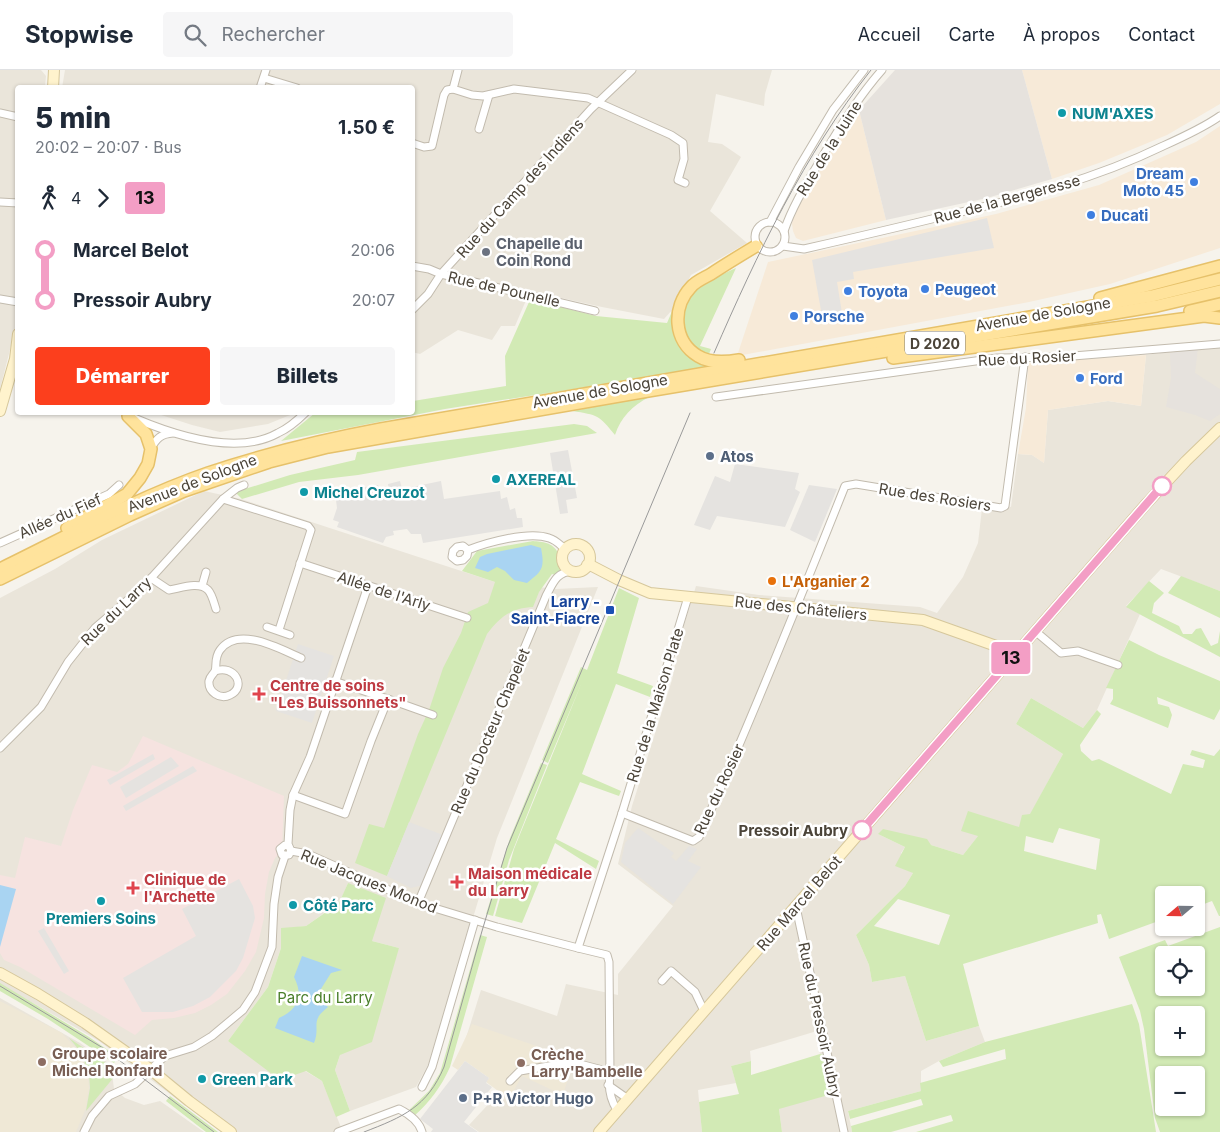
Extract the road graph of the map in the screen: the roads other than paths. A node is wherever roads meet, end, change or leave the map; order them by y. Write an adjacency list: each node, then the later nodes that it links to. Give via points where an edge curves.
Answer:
1 (54, 70): 7 (main road)
2 (458, 70): 9 (street)
3 (632, 70): 11 (street, Rue du Camp des Indiens)
4 (864, 70): 20 (street, Rue de la Juine, via 833,110)
5 (882, 70): 21 (street, Rue de la Juine, via 838,131 793,206)
6 (265, 74): 8 (street)
7 (53, 85)
8 (290, 85)
9 (453, 89): 10 (street, via 472,95); 16 (street, via 444,95 432,146)
10 (489, 95): 11 (street, via 514,89); 15 (street)
11 (598, 102): 17 (street, via 679,139 683,143 684,159 678,180); 26 (street, Rue du Camp des Indiens)
12 (0, 113): 13 (street)
13 (15, 116)
14 (1220, 116): 23 (street, Rue de la Bergeresse, via 1139,158 1069,184 994,205 804,249)
15 (479, 129)
16 (415, 143)
17 (685, 183)
18 (0, 202): 19 (street)
19 (15, 203)
20 (770, 222): 21 (street); 22 (street, via 757,228)
21 (784, 231): 23 (street)
22 (756, 246): 23 (street, via 770,253); 37 (main road, via 693,285 685,295 677,321 687,347 700,357 726,362)
23 (783, 246)
24 (1220, 266): 34 (main road)
25 (415, 267): 26 (street, Rue de Pounelle)
26 (441, 274): 32 (street, Rue du Camp des Indiens); 33 (street, Rue de Pounelle)
27 (1220, 279): 34 (main road, Avenue de Sologne / D 2020, via 1152,296)
28 (1220, 291): 42 (main road, Avenue de Sologne / D 2020, via 1157,306)
29 (0, 299): 30 (street)
30 (15, 302)
31 (1220, 304): 36 (main road)
32 (415, 307)
33 (595, 311)
34 (1031, 316): 37 (main road, Avenue de Sologne / D 2020)
35 (1220, 318): 36 (main road, via 1204,316)
36 (1090, 331): 42 (main road)
37 (887, 342): 60 (main road, Avenue de Sologne, via 322,440 179,484)
38 (1220, 344): 39 (street, Rue du Rosier)
39 (1025, 357): 44 (street, Rue du Rosier, via 997,358); 68 (street, Rue des Rosiers, via 1005,506 1001,508 856,484 845,486)
40 (14, 369): 41 (main road, via 12,379); 45 (main road)
41 (15, 382)
42 (648, 391): 64 (main road, Avenue de Sologne, via 328,447 269,462 212,481 130,515)
43 (15, 392): 45 (main road)
44 (716, 397)
45 (0, 412)
46 (125, 415): 51 (main road, via 146,434)
47 (126, 415): 50 (street)
48 (303, 415): 50 (street, via 277,434 246,442 208,441)
49 (1220, 428): 73 (main road, Rue Marcel Belot, via 1150,499)
50 (176, 433): 51 (street, via 161,435)
51 (150, 449): 60 (main road, via 148,464 127,494)
52 (119, 486): 55 (street, Allée du Fief, via 109,494)
53 (244, 486): 54 (street, Rue du Larry)
54 (224, 499): 58 (street, via 308,526 311,533); 63 (street, Rue du Larry)
55 (0, 543)
56 (565, 549): 57 (street, via 543,536 482,544); 59 (main road, via 575,544 582,546 589,553); 61 (main road, via 563,562)
57 (468, 550)
58 (300, 563): 66 (street, Allée de l'Arly); 72 (street)
59 (587, 565): 61 (main road); 67 (main road, Rue des Châteliers, via 650,593)
60 (0, 567)
61 (573, 571): 86 (street, Rue du Docteur Chapelet, via 555,578 546,596)
62 (206, 572): 65 (street)
63 (151, 578): 65 (street, via 169,590); 82 (street, Rue du Larry, via 95,628 68,662 40,707)
64 (0, 579)
65 (202, 586): 69 (street, via 209,591)
66 (368, 586): 70 (street, Allée de l'Arly); 79 (street)
67 (688, 597): 68 (main road, Rue des Châteliers); 84 (street, Rue de la Maison Plate)
68 (798, 607): 75 (main road, Rue des Châteliers, via 923,620 999,647); 84 (street, Rue du Rosier, via 699,837 693,841)
69 (216, 609)
70 (467, 618)
71 (267, 627): 72 (street)
72 (279, 630): 74 (street)
73 (1035, 631): 75 (main road, Rue Marcel Belot); 77 (street, via 1061,653 1078,651)
74 (290, 635)
75 (1012, 657): 87 (main road, Rue Marcel Belot)
76 (301, 658): 78 (street, via 266,643 242,638 232,640 220,650)
77 (1118, 665)
78 (215, 671): 78 (street, via 228,669 235,675 238,684 233,693 226,697 213,693 209,683)
79 (334, 681): 80 (street); 83 (street, via 310,757)
80 (388, 699): 81 (street); 83 (street, via 345,814)
81 (433, 715)
82 (0, 748)
83 (293, 795): 85 (street)
84 (622, 813): 89 (street)
85 (288, 851): 86 (street, Rue Jacques Monod, via 308,854); 93 (street, Rue Jacques Monod, via 276,886 272,947 255,992 243,1010 212,1036 194,1048 165,1056)
86 (418, 903): 88 (street, Rue Jacques Monod)
87 (796, 907): 92 (main road, Rue Marcel Belot); 105 (street, Rue du Pressoir Aubry)
88 (475, 920): 89 (street, Rue Jacques Monod); 97 (street, via 432,1066)
89 (578, 948): 94 (street, via 607,954)
90 (0, 973): 93 (main road, via 62,1008)
91 (662, 981): 92 (street, via 671,971 695,992)
92 (704, 1011): 98 (main road, Rue Marcel Belot)
93 (150, 1069): 100 (street, Rue Jacques Monod, via 135,1084 109,1096 92,1116); 101 (main road)
94 (610, 1072): 95 (street, via 566,1063 520,1071); 96 (street)
95 (510, 1081)
96 (608, 1085): 98 (street); 99 (street)
97 (422, 1087)
98 (628, 1099): 99 (main road, Rue Marcel Belot)
99 (617, 1110): 104 (main road, Rue Marcel Belot)
100 (84, 1132)
101 (231, 1132)
102 (338, 1132): 103 (street, via 399,1109 407,1113)
103 (422, 1132)
104 (599, 1132)
105 (844, 1132)

